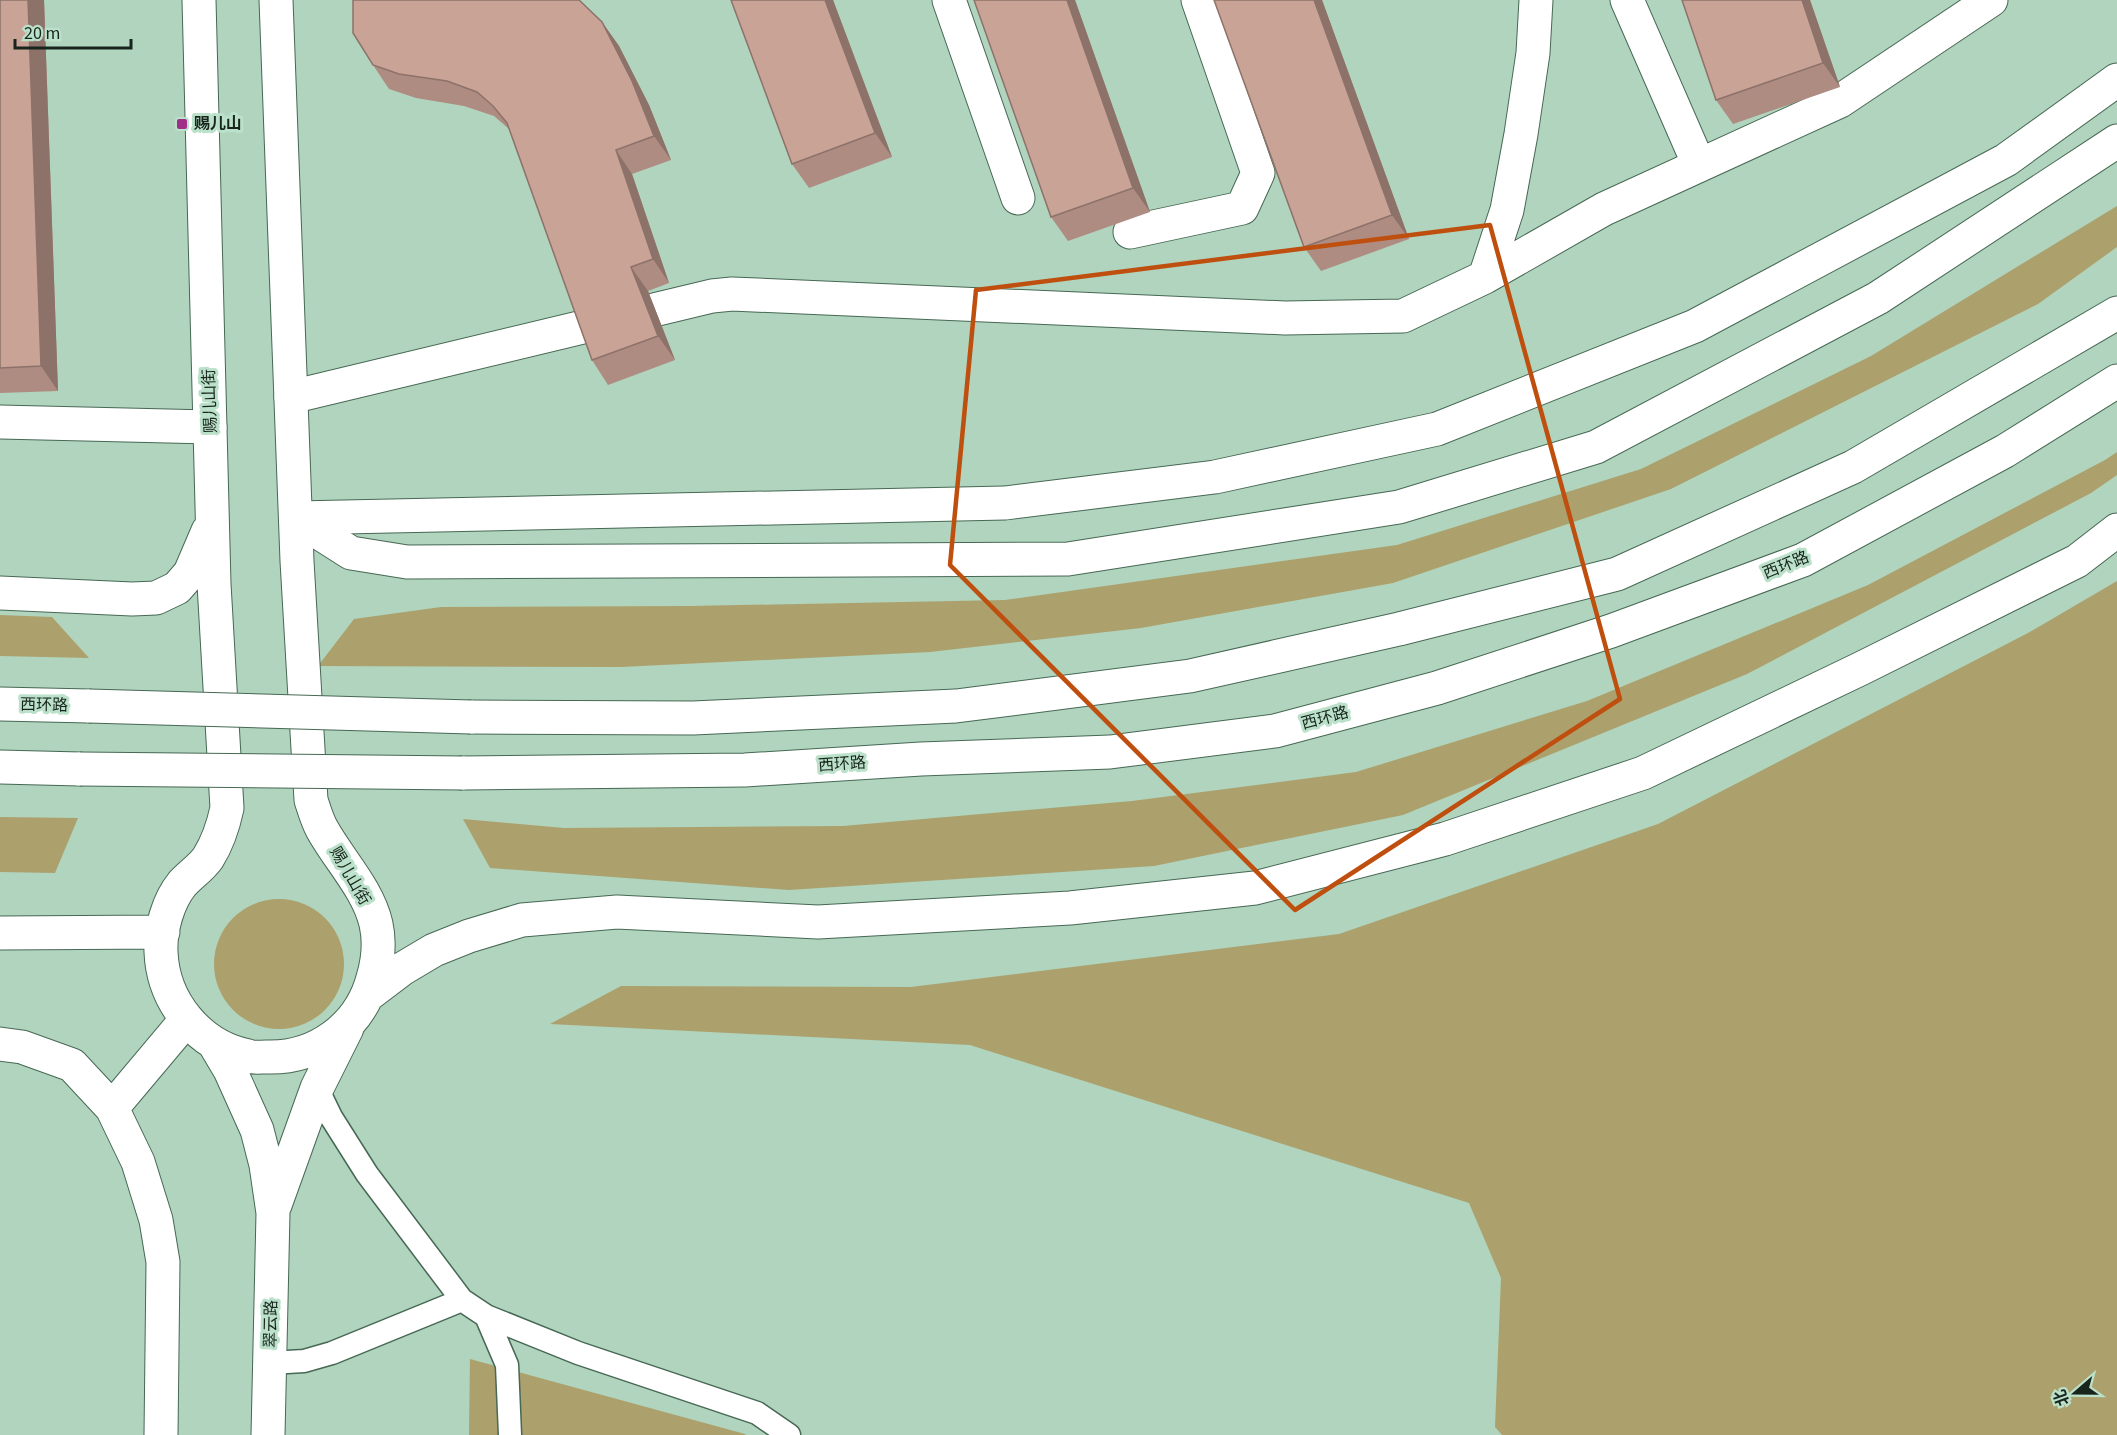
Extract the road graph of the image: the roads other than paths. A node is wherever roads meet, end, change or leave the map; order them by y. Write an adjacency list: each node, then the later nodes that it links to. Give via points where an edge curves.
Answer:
1 (199, 0): 18 (main road, 赐儿山街)
2 (276, 0): 16 (main road, 赐儿山街)
3 (950, 0): 11 (main road)
4 (1198, 0): 12 (main road, via 1258,173 1242,208)
5 (1536, 0): 13 (main road, via 1533,53 1517,156 1507,210)
6 (1627, 0): 10 (main road)
7 (1991, 0): 10 (main road, via 1840,100)
8 (2117, 80): 19 (main road, via 2006,160 1695,326 1437,429 1215,477 1005,503)
9 (2117, 141): 19 (main road, via 1878,298 1596,447 1399,507 1068,559 406,561 351,553)
10 (1699, 165): 13 (main road, via 1604,209)
11 (1018, 198)
12 (1130, 231)
13 (1485, 277): 16 (main road, via 1403,316 1285,318 712,296)
14 (2117, 313): 23 (main road, 西环路, bridge, via 1853,466 1617,574 1190,676 956,706 693,718 471,717)
15 (2117, 381): 24 (main road, 西环路, bridge, via 2005,451 1803,560 1611,631 1437,688 1275,730 1110,752 745,770 462,773)
16 (291, 397): 19 (main road, 赐儿山街)
17 (0, 422): 18 (main road)
18 (210, 427): 20 (main road, 赐儿山街)
19 (296, 518): 27 (main road, 赐儿山街, via 310,800 321,828 362,891 376,924 378,959)
20 (212, 521): 22 (main road, via 190,573 177,588 156,598); 25 (main road, 赐儿山街, via 227,808 221,837 206,861 181,885 165,917)
21 (2117, 530): 27 (main road, via 2066,567 1643,773 1445,839 1255,888 1070,908 818,922 617,912 522,920 434,950)
22 (0, 593)
23 (0, 704)
24 (0, 767)
25 (163, 932): 26 (main road); 28 (main road, 赐儿山街, via 161,952 168,988)
26 (0, 933)
27 (369, 994): 29 (main road, 赐儿山街)
28 (186, 1020): 30 (main road, 赐儿山街); 33 (main road)
29 (349, 1025): 30 (main road, 赐儿山街, via 319,1047 285,1058 248,1056); 32 (main road)
30 (214, 1043): 34 (main road, via 257,1130)
31 (0, 1044): 33 (main road, via 22,1047 72,1065)
32 (317, 1088): 34 (main road); 35 (lane, via 367,1174)
33 (112, 1108): 38 (main road, via 138,1162 156,1220 163,1262)
34 (273, 1213): 37 (main road, 翠云路)
35 (462, 1300): 36 (lane); 37 (lane, via 332,1353)
36 (486, 1316): 40 (lane, via 507,1365); 41 (lane, via 578,1353 757,1413)
37 (270, 1363): 39 (main road, 翠云路)
38 (161, 1435)
39 (268, 1435)
40 (510, 1435)
41 (789, 1435)

